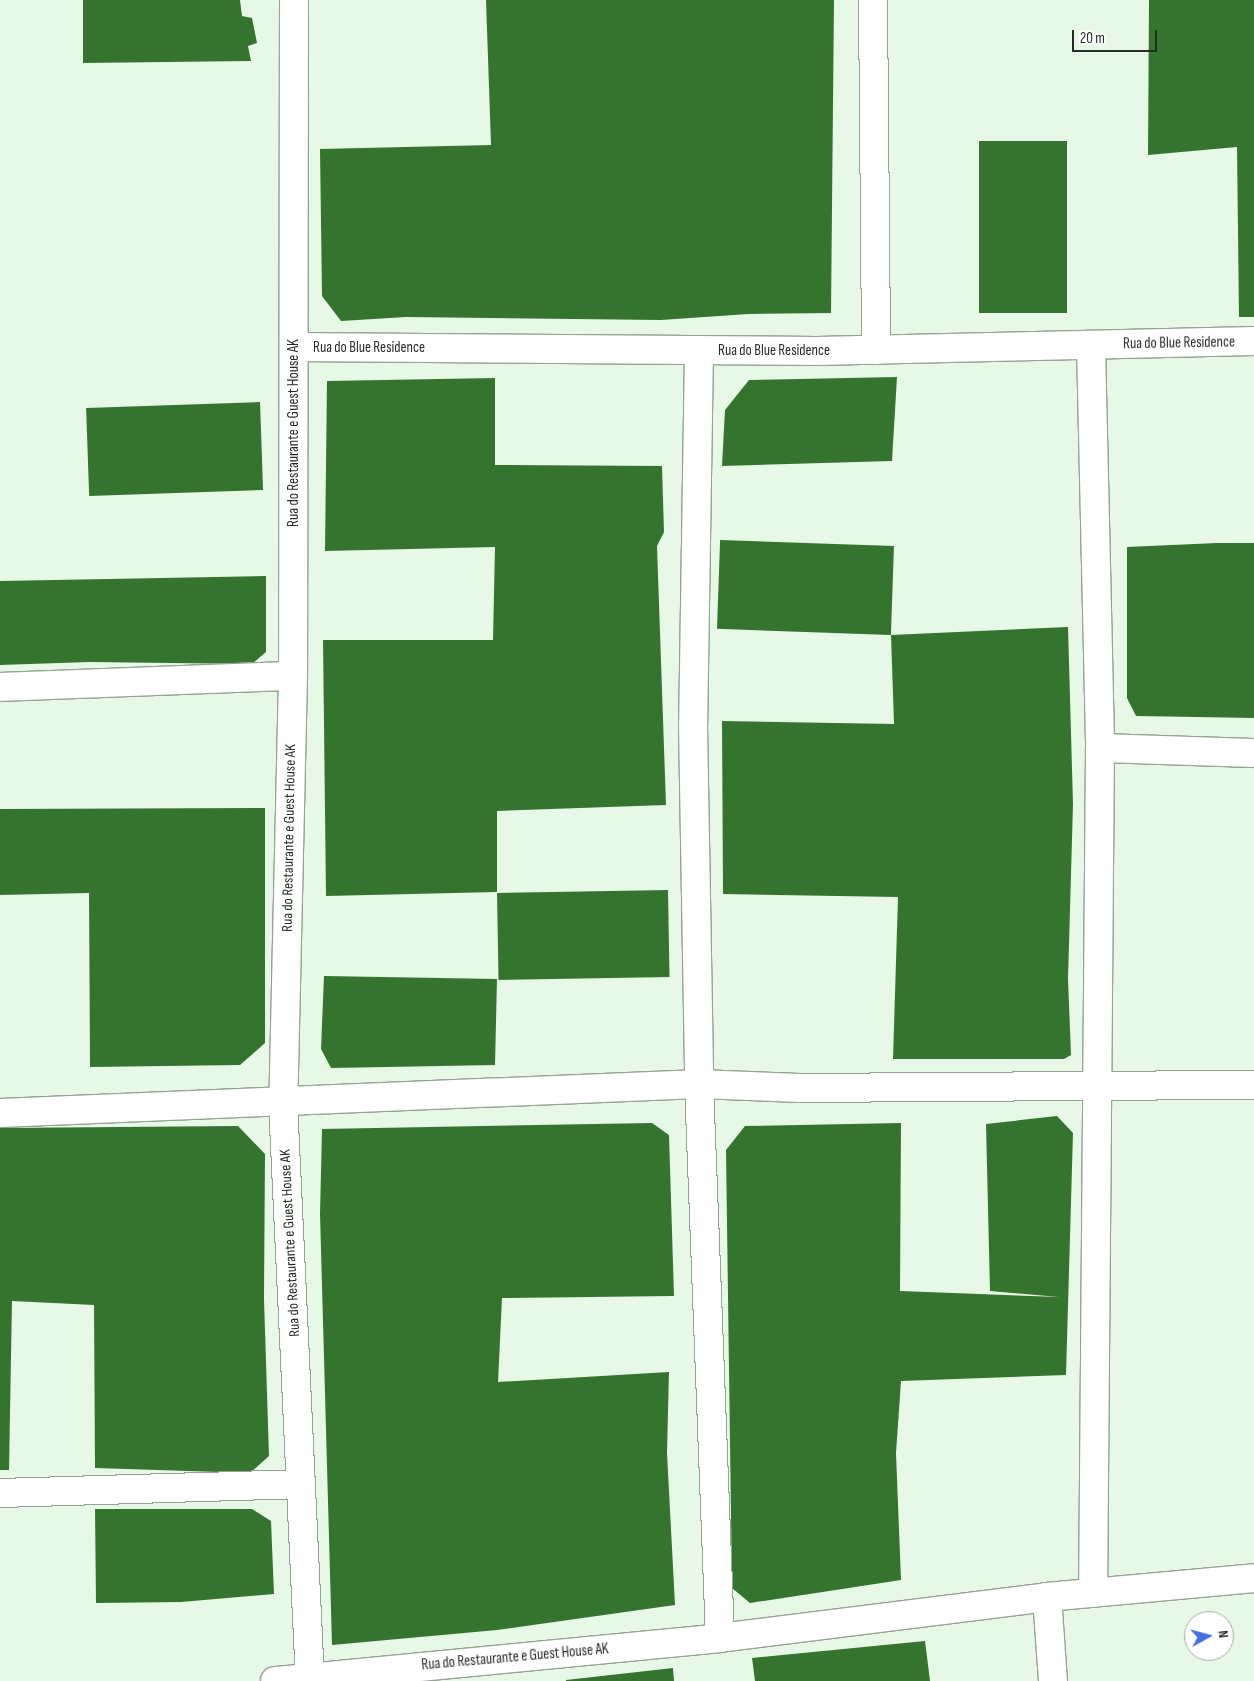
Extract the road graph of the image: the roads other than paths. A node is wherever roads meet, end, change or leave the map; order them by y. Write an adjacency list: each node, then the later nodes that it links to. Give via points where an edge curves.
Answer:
1 (294, 0): 5 (street, Rua do Restaurante e Guest House AK)
2 (873, 0): 7 (street)
3 (1254, 342): 4 (street, Rua do Blue Residence)
4 (1091, 345): 7 (street, Rua do Blue Residence); 10 (street)
5 (294, 347): 6 (street, Rua do Blue Residence); 8 (street, Rua do Restaurante e Guest House AK)
6 (700, 350): 7 (street, Rua do Blue Residence); 12 (street, via 692,726)
7 (876, 350)
8 (293, 676): 9 (street); 15 (street, Rua do Restaurante e Guest House AK)
9 (0, 686)
10 (1100, 748): 11 (street); 14 (street)
11 (1254, 753)
12 (699, 1084): 14 (street, via 799,1088); 15 (street); 22 (street)
13 (1254, 1085): 14 (street)
14 (1096, 1086): 20 (street)
15 (284, 1102): 16 (street); 17 (street, Rua do Restaurante e Guest House AK)
16 (0, 1113)
17 (301, 1484): 18 (street); 23 (street, Rua do Restaurante e Guest House AK)
18 (0, 1493)
19 (1254, 1578): 20 (street, Rua do Restaurante e Guest House AK)
20 (1093, 1593): 21 (street, Rua do Restaurante e Guest House AK)
21 (1046, 1597): 22 (street, Rua do Restaurante e Guest House AK); 25 (street)
22 (720, 1638): 23 (street, Rua do Restaurante e Guest House AK)
23 (310, 1678): 24 (street)
24 (275, 1681)
25 (1053, 1681)

